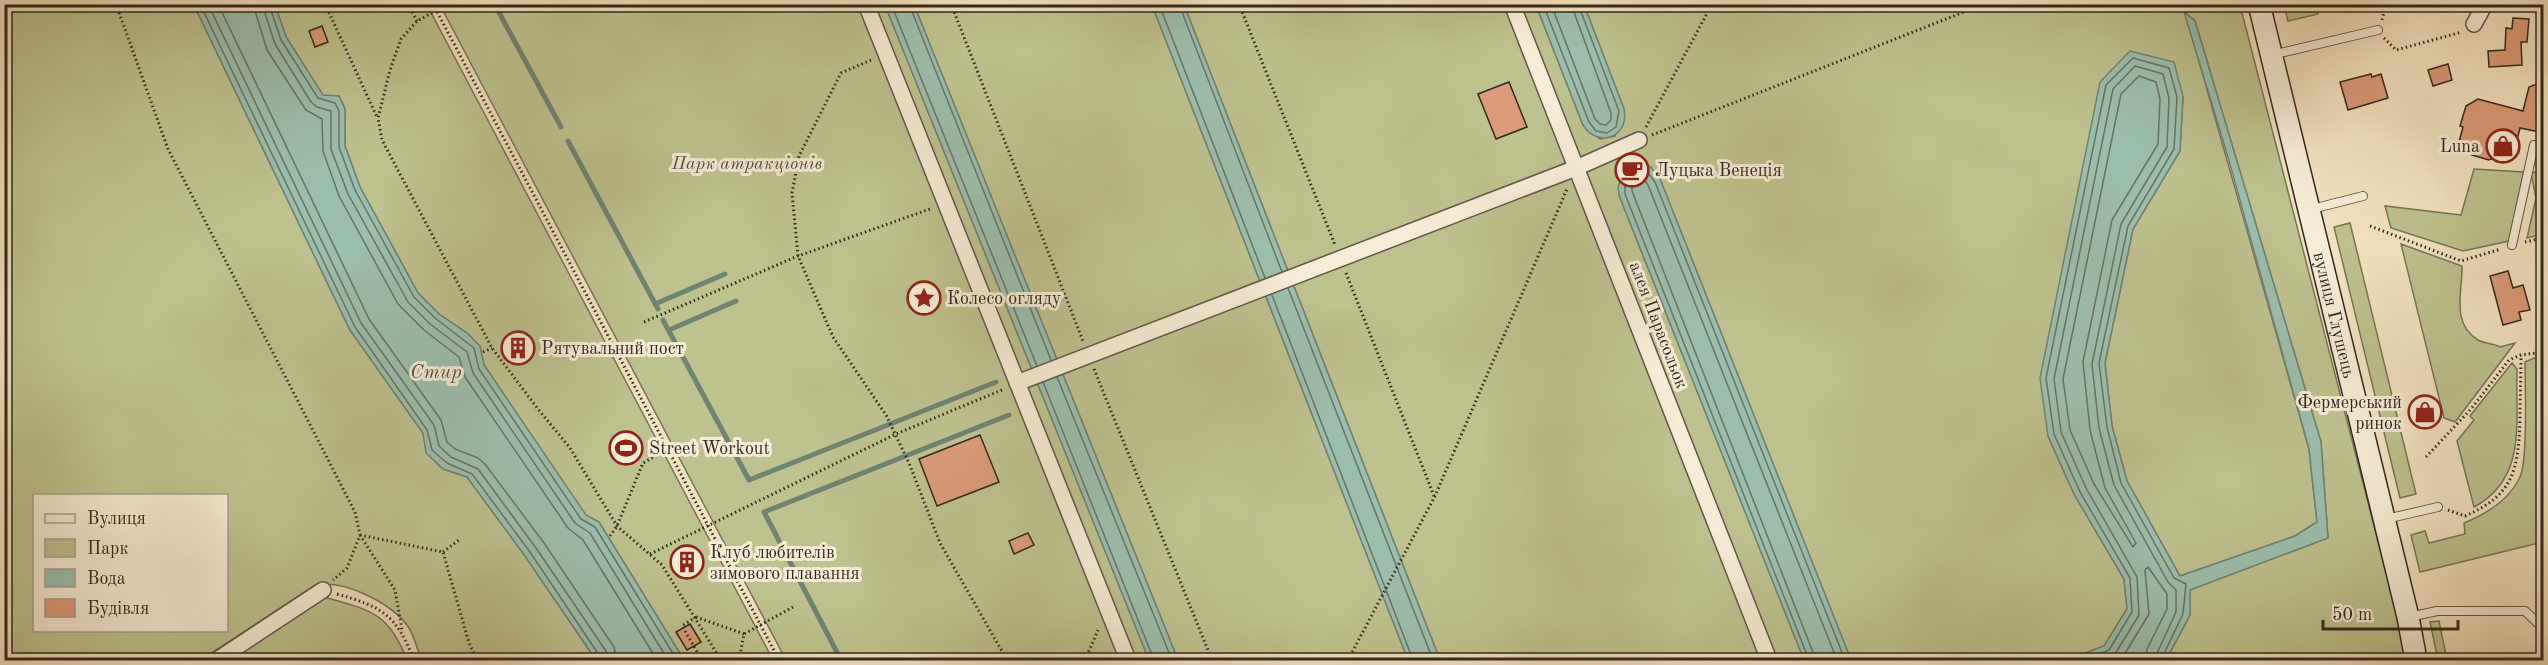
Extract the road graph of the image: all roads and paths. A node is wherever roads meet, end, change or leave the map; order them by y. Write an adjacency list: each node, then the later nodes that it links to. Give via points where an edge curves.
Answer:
1 (116, 4): 47 (path, via 168,149 355,512)
2 (325, 4): 20 (path)
3 (408, 4): 15 (path)
4 (433, 4): 14 (path)
5 (448, 4): 14 (path)
6 (866, 4): 18 (street)
7 (951, 4): 37 (path)
8 (1239, 4): 30 (path)
9 (1512, 4): 23 (street, алея Парасольок)
10 (1712, 4): 21 (path)
11 (1984, 4): 21 (path)
12 (2259, 4): 19 (street, вулиця Глушець)
13 (2485, 4): 16 (street)
14 (436, 11): 15 (path); 40 (path)
15 (417, 21): 20 (path, via 401,39)
16 (2474, 24): 17 (path, via 2460,33 2396,50)
17 (2378, 30): 19 (lane)
18 (886, 54): 25 (street); 29 (path, via 840,73 799,156 792,193)
19 (2271, 56): 26 (street, вулиця Глушець)
20 (378, 118): 33 (path, via 382,140)
21 (1639, 140): 23 (street)
22 (2544, 146): 28 (lane, via 2534,145)
23 (1576, 168): 30 (street); 42 (path); 74 (street, алея Парасольок)
24 (2362, 196): 26 (lane)
25 (946, 204): 29 (path); 38 (street)
26 (2308, 209): 44 (street, вулиця Глушець)
27 (2370, 226): 31 (path)
28 (2512, 245)
29 (798, 256): 32 (path); 39 (path, via 833,337)
30 (1341, 258): 37 (street); 42 (path)
31 (2461, 261)
32 (644, 322)
33 (492, 348): 34 (path); 46 (path, via 570,448)
34 (483, 352)
35 (2544, 352): 36 (path)
36 (2521, 355): 41 (path, via 2509,360); 43 (path, via 2519,456 2515,473 2497,498 2475,512 2465,516)
37 (1089, 356): 38 (street); 72 (path)
38 (1017, 383): 39 (path); 54 (street)
39 (896, 434): 45 (path); 69 (path, via 940,543)
40 (668, 449): 45 (path); 46 (path, via 643,463)
41 (2426, 457)
42 (1435, 496): 73 (path)
43 (2438, 507): 44 (lane)
44 (2384, 520): 56 (street, вулиця Глушець)
45 (708, 525): 51 (path); 57 (path)
46 (617, 526): 48 (path); 51 (path)
47 (360, 535): 50 (path); 52 (path, via 347,568); 59 (path, via 395,590)
48 (610, 536)
49 (459, 540): 50 (path)
50 (443, 552): 64 (path)
51 (650, 554): 55 (path, via 662,564)
52 (323, 590): 59 (path, via 364,601); 62 (street)
53 (793, 607): 57 (path)
54 (1108, 610): 70 (path); 71 (street)
55 (696, 617): 60 (path); 61 (path, via 681,626); 66 (path)
56 (2408, 617): 58 (lane, via 2437,611 2525,612); 75 (street, вулиця Глушець)
57 (761, 625): 60 (path); 68 (path)
58 (2544, 629)
59 (402, 631): 63 (path)
60 (744, 634): 67 (path)
61 (701, 659): 65 (path)
62 (217, 660)
63 (414, 660)
64 (477, 660)
65 (696, 660)
66 (722, 660)
67 (739, 660)
68 (779, 660)
69 (1007, 660)
70 (1085, 660)
71 (1128, 660)
72 (1212, 660)
73 (1348, 660)
74 (1769, 660)
75 (2416, 660)

